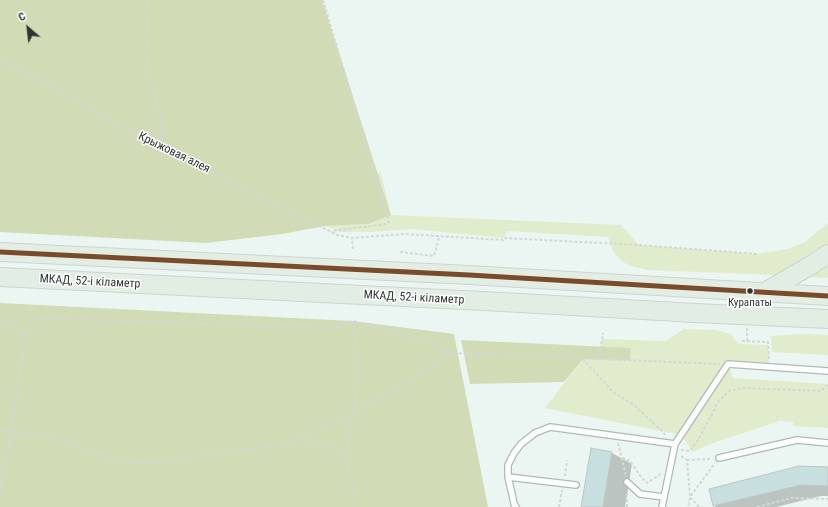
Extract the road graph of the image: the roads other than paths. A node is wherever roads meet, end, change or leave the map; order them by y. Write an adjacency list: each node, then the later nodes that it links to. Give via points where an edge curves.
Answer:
1 (0, 252): 4 (highway)
2 (828, 254): 4 (highway, via 802,272)
3 (0, 277): 6 (highway, МКАД, 52-і кіламетр)
4 (764, 292): 5 (highway)
5 (828, 296)
6 (828, 319)
7 (828, 371): 9 (lane, via 728,364)
8 (828, 442): 10 (lane, via 797,440)
9 (672, 444): 11 (lane, via 550,427 535,433 521,444 508,465); 14 (lane, via 674,450)
10 (719, 458)
11 (508, 477): 13 (lane); 15 (lane)
12 (627, 482): 14 (lane, via 640,494)
13 (576, 485)
14 (664, 497): 16 (lane)
15 (516, 507)
16 (662, 507)

